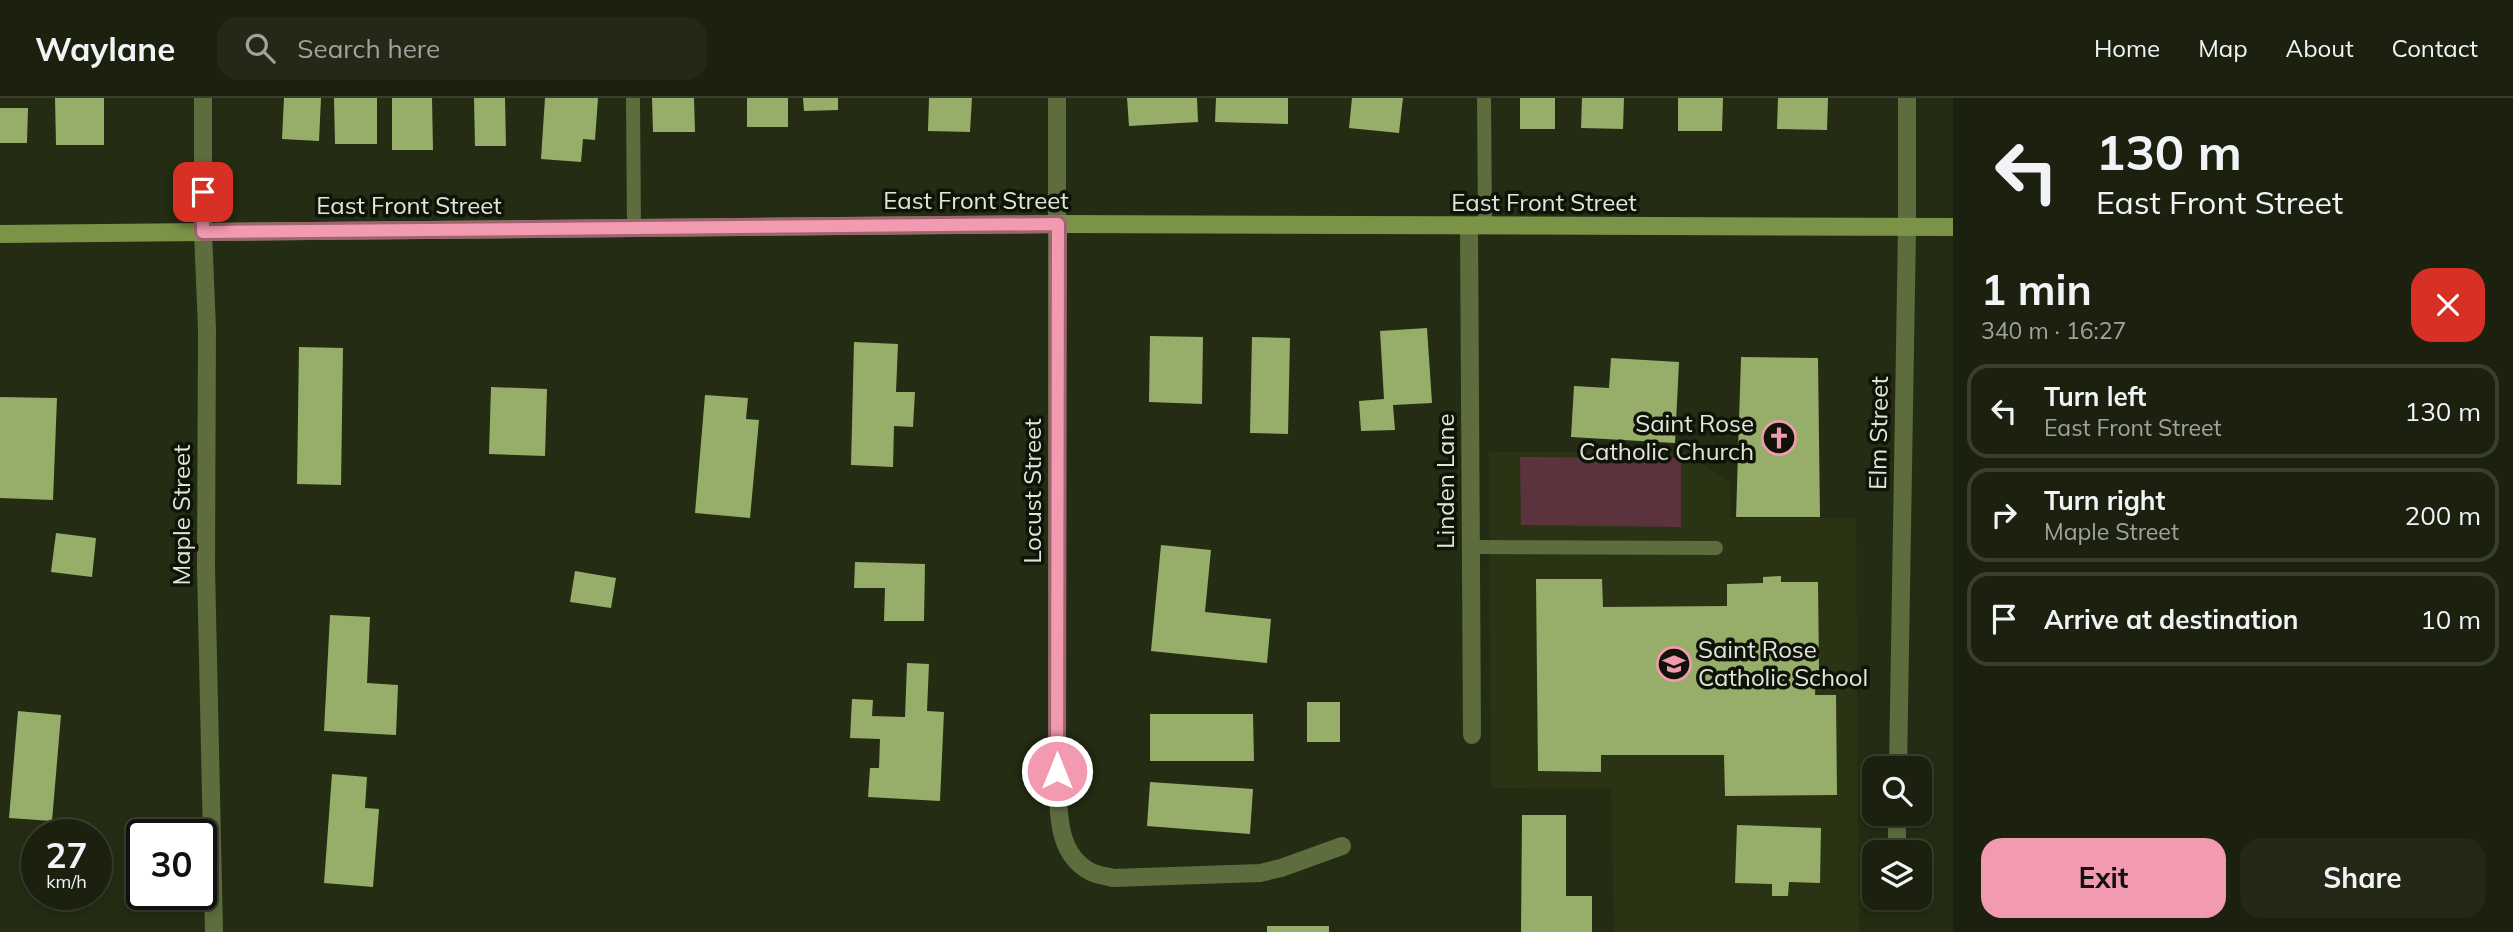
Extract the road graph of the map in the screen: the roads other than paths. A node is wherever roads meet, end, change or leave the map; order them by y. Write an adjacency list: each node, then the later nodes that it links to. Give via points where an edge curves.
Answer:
1 (203, 98): 11 (street, Maple Street)
2 (633, 98): 10 (lane)
3 (1057, 98): 6 (street, Locust Street)
4 (1484, 98): 7 (lane)
5 (1907, 98): 8 (street, Elm Street)
6 (1058, 224): 7 (main road, East Front Street); 10 (main road, East Front Street); 19 (street, Locust Street, via 1061,834 1070,853 1091,872 1113,878 1260,873)
7 (1477, 227): 8 (main road, East Front Street); 13 (street, Linden Lane)
8 (1907, 228): 9 (main road, East Front Street); 16 (street, Elm Street)
9 (1953, 228)
10 (634, 229): 11 (main road, East Front Street)
11 (203, 232): 12 (main road, East Front Street); 20 (street, Maple Street)
12 (0, 234)
13 (1471, 547): 14 (lane); 15 (street, Linden Lane)
14 (1716, 548)
15 (1472, 735)
16 (1898, 756)
17 (1897, 826): 18 (street)
18 (1896, 839)
19 (1342, 846)
20 (214, 932)

